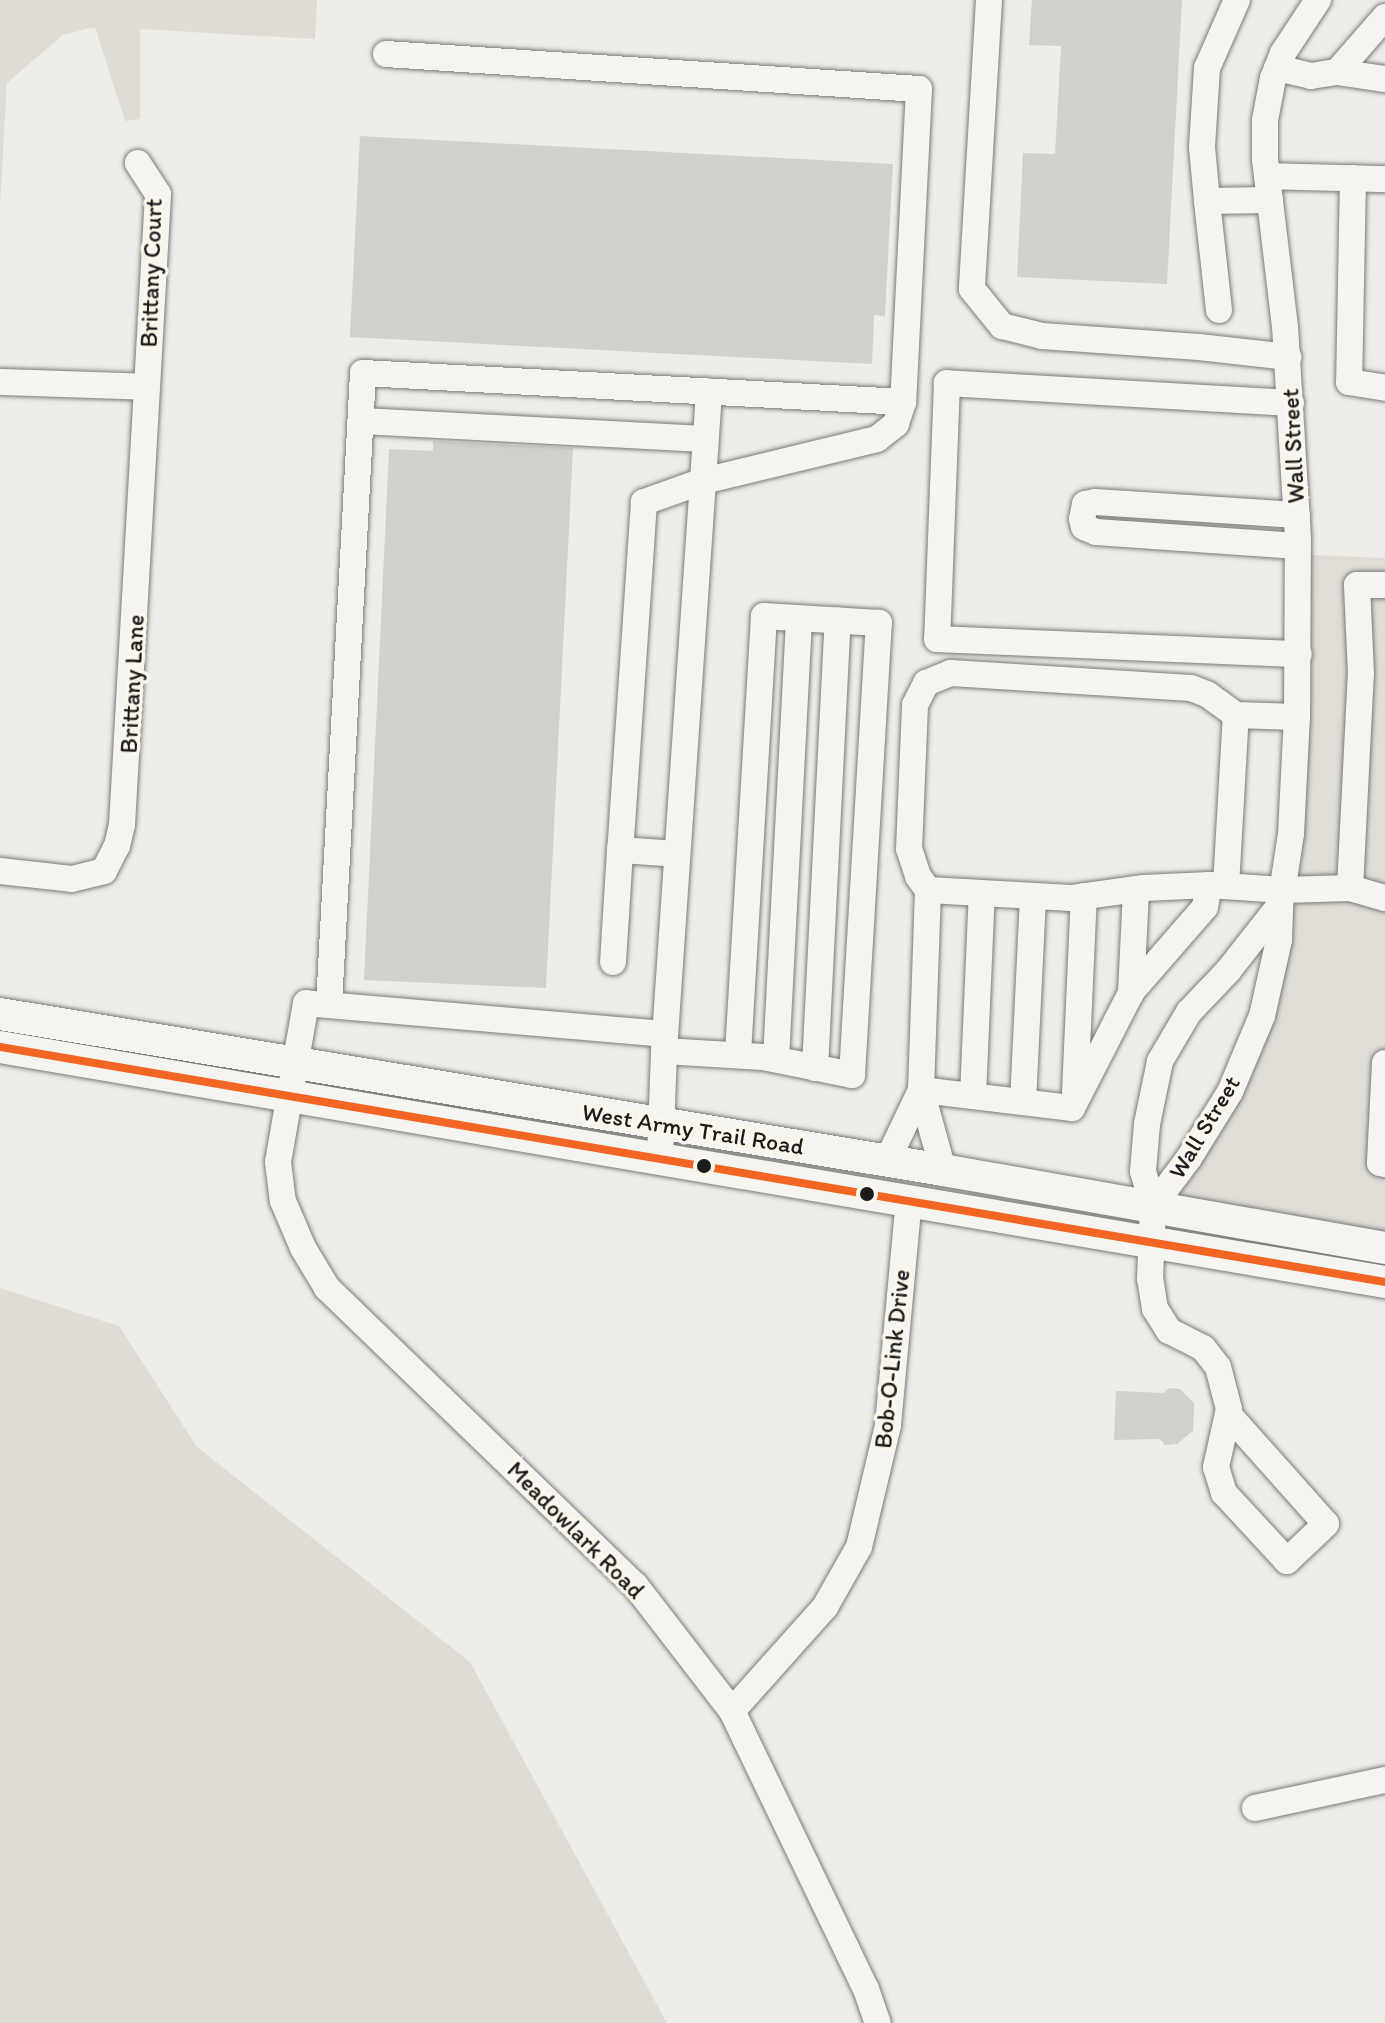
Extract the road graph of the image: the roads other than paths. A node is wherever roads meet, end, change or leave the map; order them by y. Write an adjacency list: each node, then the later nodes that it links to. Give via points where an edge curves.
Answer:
1 (989, 0): 15 (street, via 972,289 1002,326 1042,336)
2 (1237, 0): 13 (street, via 1207,68 1202,147)
3 (1318, 0): 6 (street, Wall Street, via 1297,27)
4 (1385, 17): 7 (street)
5 (386, 54): 20 (street, via 919,89)
6 (1277, 68): 7 (street, via 1311,76); 12 (street, Wall Street, via 1265,120)
7 (1337, 72): 8 (street)
8 (1385, 79)
9 (138, 163): 17 (street, Brittany Court, via 158,194)
10 (1353, 178): 11 (street); 12 (street); 18 (street, via 1349,382)
11 (1385, 179)
12 (1269, 188): 13 (street); 15 (street, Wall Street)
13 (1207, 201): 14 (street)
14 (1219, 310)
15 (1288, 357): 21 (street, Wall Street)
16 (0, 382): 17 (street)
17 (147, 387): 37 (street, Brittany Lane, via 128,771 117,846 104,871 72,879)
18 (1385, 388)
19 (709, 392): 20 (street); 22 (street, via 363,373); 23 (street)
20 (903, 402): 24 (street, via 896,424 877,439)
21 (1291, 403): 26 (street, Wall Street); 32 (street, via 947,383 937,639)
22 (361, 421): 23 (street); 49 (street)
23 (706, 439): 24 (street)
24 (703, 481): 35 (street, via 644,502); 36 (street)
25 (1160, 507): 26 (street); 27 (street); 27 (street, via 1095,502 1085,504 1082,519 1084,527 1096,532)
26 (1297, 515): 28 (street, Wall Street)
27 (1159, 537): 28 (street)
28 (1298, 546): 32 (street, Wall Street)
29 (1385, 585): 39 (street, via 1357,585 1361,674)
30 (799, 619): 31 (street); 53 (street, via 764,616); 54 (street)
31 (838, 621): 56 (street); 56 (street, via 879,623 852,1075)
32 (1299, 654): 34 (street, Wall Street)
33 (1236, 715): 34 (street); 38 (street); 41 (street, via 1191,688 951,673 926,683 915,705 909,849)
34 (1297, 717): 45 (street, Wall Street, via 1291,834)
35 (620, 850): 36 (street); 47 (street)
36 (677, 854): 51 (street)
37 (0, 871)
38 (1218, 886): 40 (street); 45 (street); 48 (street)
39 (1350, 888): 45 (street); 46 (street)
40 (1136, 889): 44 (street); 48 (street)
41 (928, 890): 42 (street); 58 (street)
42 (982, 893): 43 (street); 59 (street)
43 (1033, 896): 44 (street); 60 (street)
44 (1084, 896): 61 (street)
45 (1281, 898): 68 (street, Wall Street, via 1279,940 1262,1016 1230,1092); 68 (street, Wall Street, via 1228,971 1189,1012 1160,1061 1143,1171)
46 (1385, 898)
47 (613, 962)
48 (1131, 993): 61 (street)
49 (329, 1005): 51 (street); 57 (street, Meadowlark Road, via 306,1003)
50 (0, 1014): 57 (main road, West Army Trail Road)
51 (665, 1042): 53 (street); 62 (street)
52 (0, 1047): 57 (main road, West Army Trail Road)
53 (738, 1054): 54 (street)
54 (776, 1059): 56 (street)
55 (1385, 1063): 65 (street, via 1380,1163)
56 (815, 1068)
57 (290, 1079): 62 (main road, West Army Trail Road); 63 (main road, West Army Trail Road); 73 (street, Meadowlark Road, via 278,1162 283,1201 327,1288 635,1585)
58 (921, 1090): 59 (street); 64 (street); 66 (street)
59 (973, 1096): 60 (street)
60 (1023, 1102): 61 (street, via 1072,1108)
61 (1075, 1103)
62 (661, 1124): 63 (street); 64 (main road, West Army Trail Road)
63 (660, 1157): 67 (main road, West Army Trail Road)
64 (887, 1161): 66 (main road, West Army Trail Road)
65 (1385, 1164)
66 (943, 1170): 68 (main road, West Army Trail Road)
67 (909, 1200): 69 (main road, West Army Trail Road); 73 (street, Bob-O-Link Drive, via 888,1425 862,1539 825,1607)
68 (1153, 1206): 69 (street, Wall Street); 70 (main road, West Army Trail Road)
69 (1150, 1241): 71 (main road, West Army Trail Road); 72 (street, Wall Street, via 1155,1309 1169,1331 1203,1348 1218,1367)
70 (1385, 1248)
71 (1385, 1282)
72 (1228, 1414): 72 (street, via 1216,1467 1224,1493 1287,1561 1326,1524)
73 (732, 1711): 76 (street, Meadowlark Road)
74 (1385, 1780): 75 (street)
75 (1255, 1808)
76 (878, 2023)

